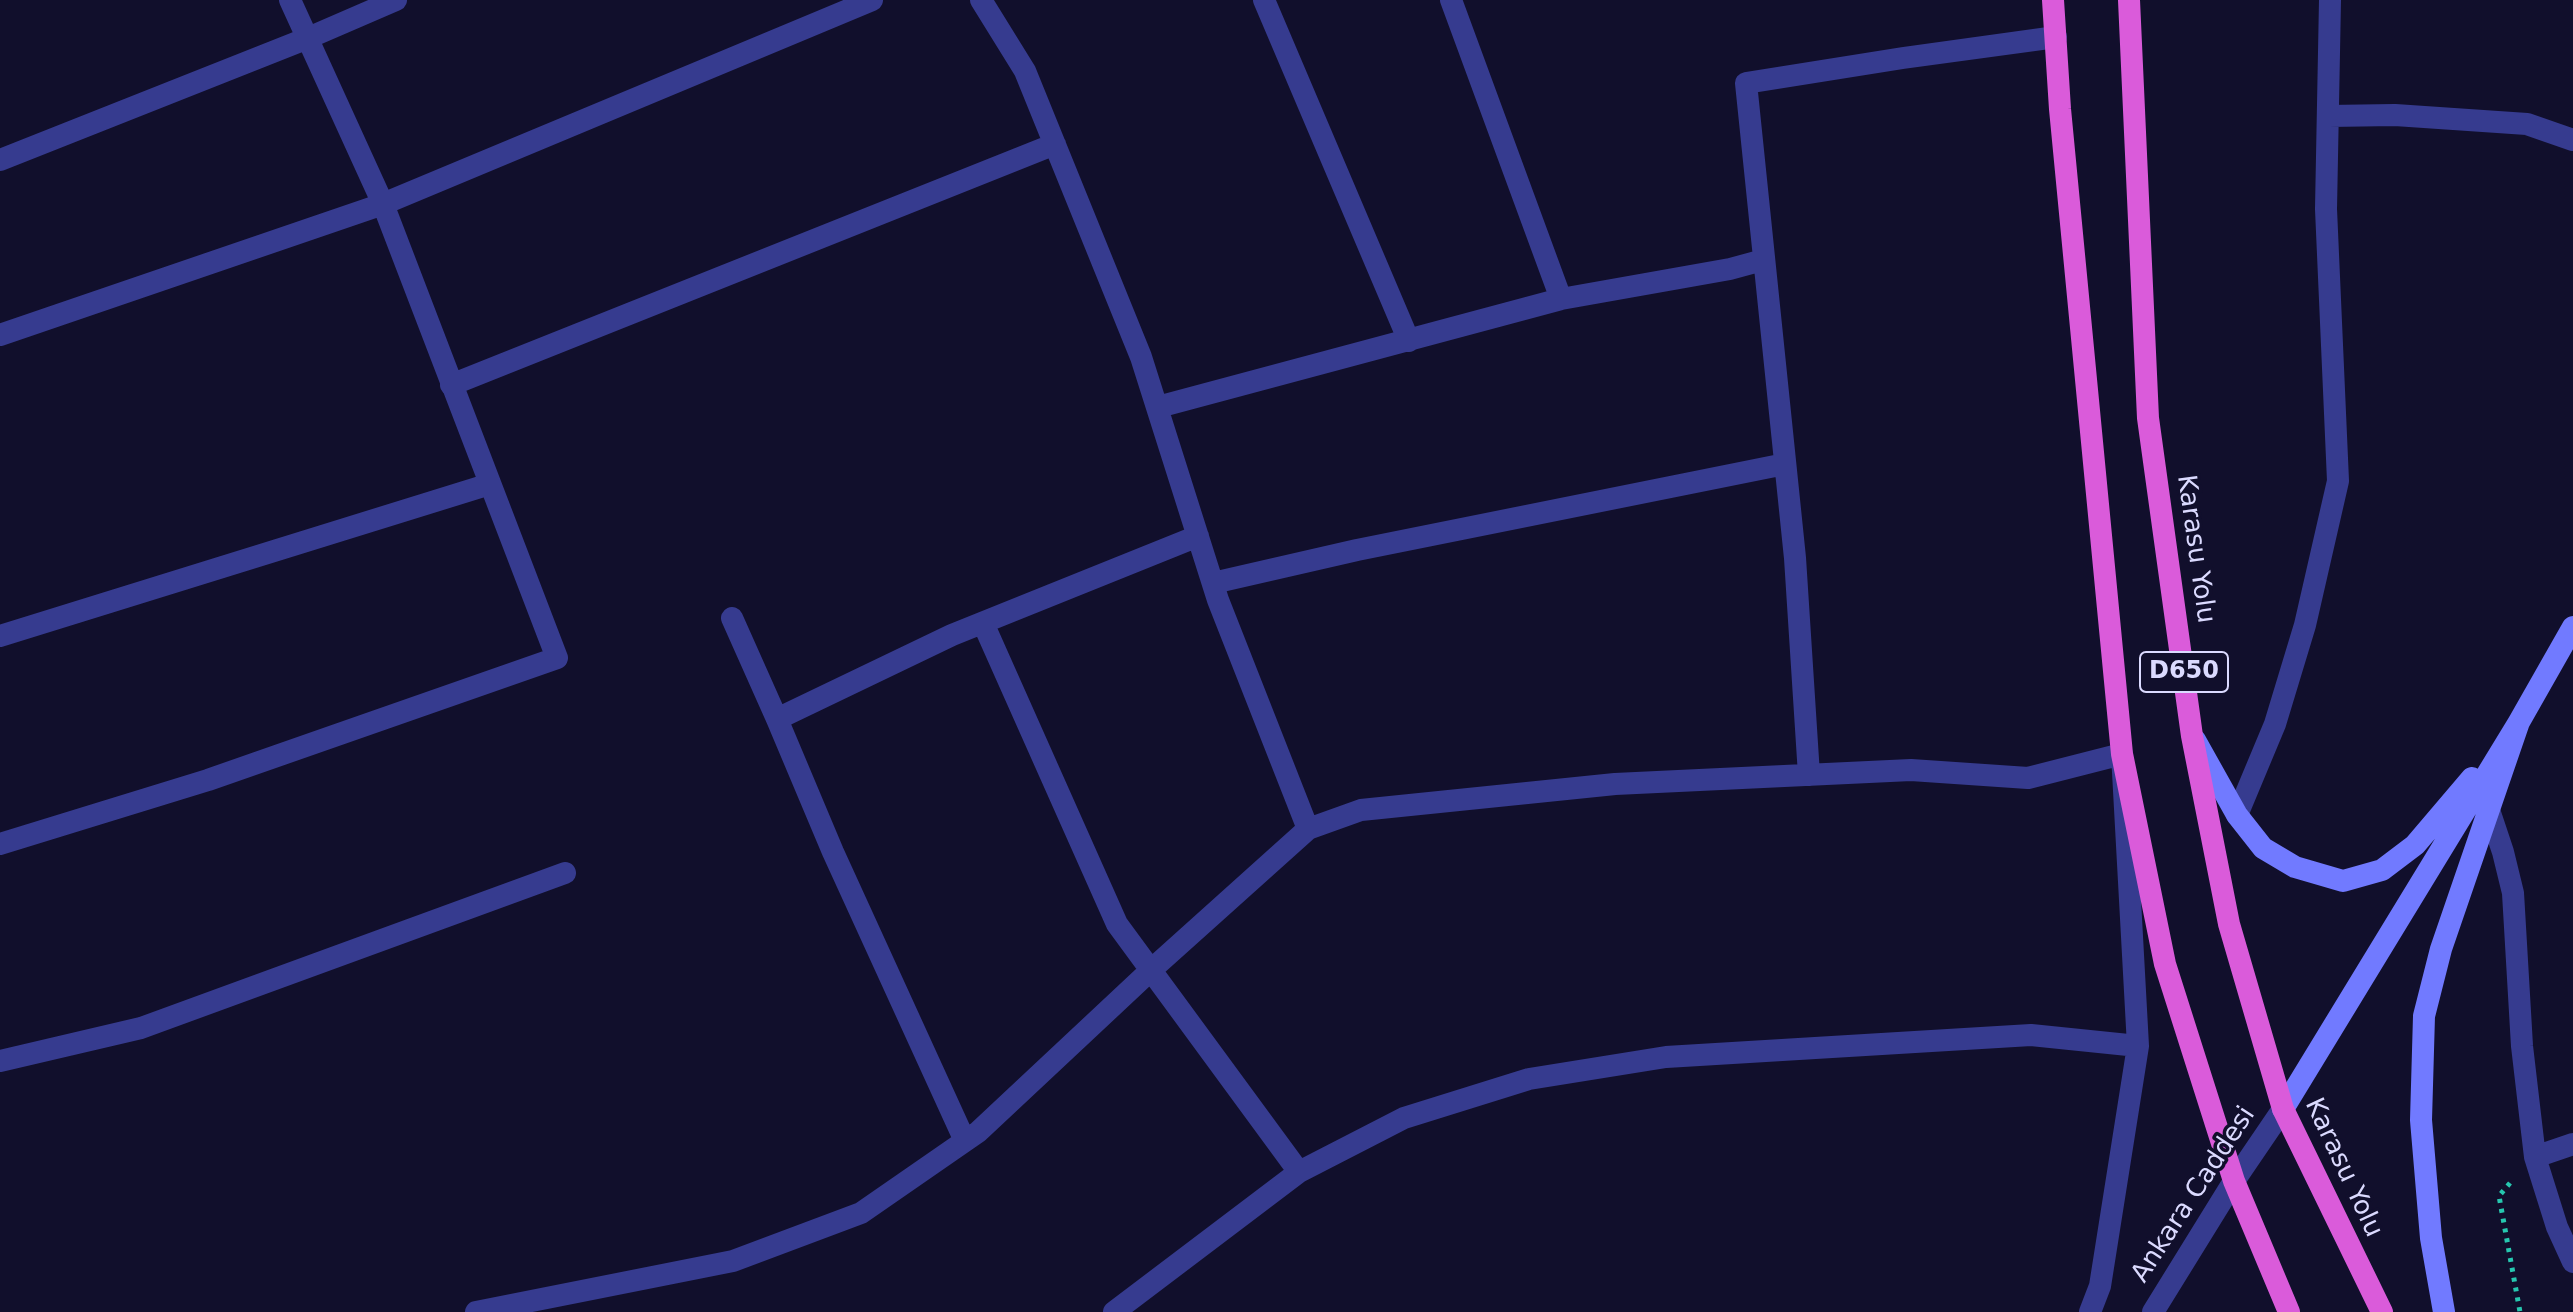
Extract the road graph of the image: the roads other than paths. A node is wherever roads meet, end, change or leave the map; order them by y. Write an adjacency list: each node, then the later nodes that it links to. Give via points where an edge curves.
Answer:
1 (290, 0): 11 (street)
2 (396, 0): 11 (street)
3 (872, 0): 16 (street)
4 (981, 0): 14 (street, via 1025,71)
5 (1264, 0): 20 (street)
6 (1451, 0): 18 (street)
7 (2053, 0): 10 (highway, D650)
8 (2129, 0): 33 (highway, Karasu Yolu / D650, via 2148,418)
9 (2330, 0): 12 (street)
10 (2056, 37): 17 (street, via 1746,83); 34 (highway, D650)
11 (308, 38): 15 (street); 16 (street)
12 (2328, 116): 13 (street, via 2527,124); 37 (street, via 2326,209 2338,481 2301,639 2275,724)
13 (2573, 140)
14 (1055, 144): 21 (street); 22 (street)
15 (0, 160)
16 (383, 204): 19 (street); 21 (street)
17 (1763, 260): 18 (street); 23 (street)
18 (1561, 299): 20 (street)
19 (0, 335)
20 (1409, 341): 22 (street)
21 (451, 385): 24 (street)
22 (1158, 407): 25 (street)
23 (1785, 464): 26 (street); 35 (street)
24 (490, 484): 30 (street); 39 (street, via 557,658 208,780)
25 (1198, 536): 26 (street); 28 (street)
26 (1213, 583): 38 (street)
27 (732, 618): 31 (street)
28 (983, 623): 31 (street); 41 (street, via 1117,924)
29 (2573, 627): 32 (main road)
30 (0, 636)
31 (777, 719): 45 (street)
32 (2519, 722): 36 (main road); 37 (main road, via 2415,845 2382,870 2343,881 2295,867 2263,848); 44 (main road)
33 (2192, 736): 37 (main road); 44 (highway, Karasu Yolu / D650, via 2229,924)
34 (2122, 754): 35 (street, via 2028,778 1911,770); 42 (street); 49 (highway, D650, via 2165,964)
35 (1809, 775): 38 (street, via 1615,784 1361,810)
36 (2489, 810): 47 (street, via 2513,893); 57 (main road, via 2424,1016 2421,1120 2431,1238)
37 (2237, 815)
38 (1308, 829): 41 (street)
39 (0, 844)
40 (565, 873): 43 (street, via 141,1028)
41 (1151, 970): 45 (street); 48 (street)
42 (2138, 1046): 48 (street, via 2031,1035 1666,1057 1501,1087 1404,1118); 53 (street, via 2100,1286)
43 (0, 1061)
44 (2283, 1109): 49 (street, Ankara Caddesi); 56 (highway, Karasu Yolu / D650)
45 (965, 1141): 51 (street, via 861,1213 733,1261)
46 (2573, 1144): 47 (street)
47 (2535, 1157): 50 (street)
48 (1299, 1172): 52 (street)
49 (2234, 1181): 54 (street, Ankara Caddesi); 55 (highway, D650)
50 (2573, 1262)
51 (476, 1312)
52 (1114, 1312)
53 (2090, 1312)
54 (2153, 1312)
55 (2289, 1312)
56 (2382, 1312)
57 (2444, 1312)

